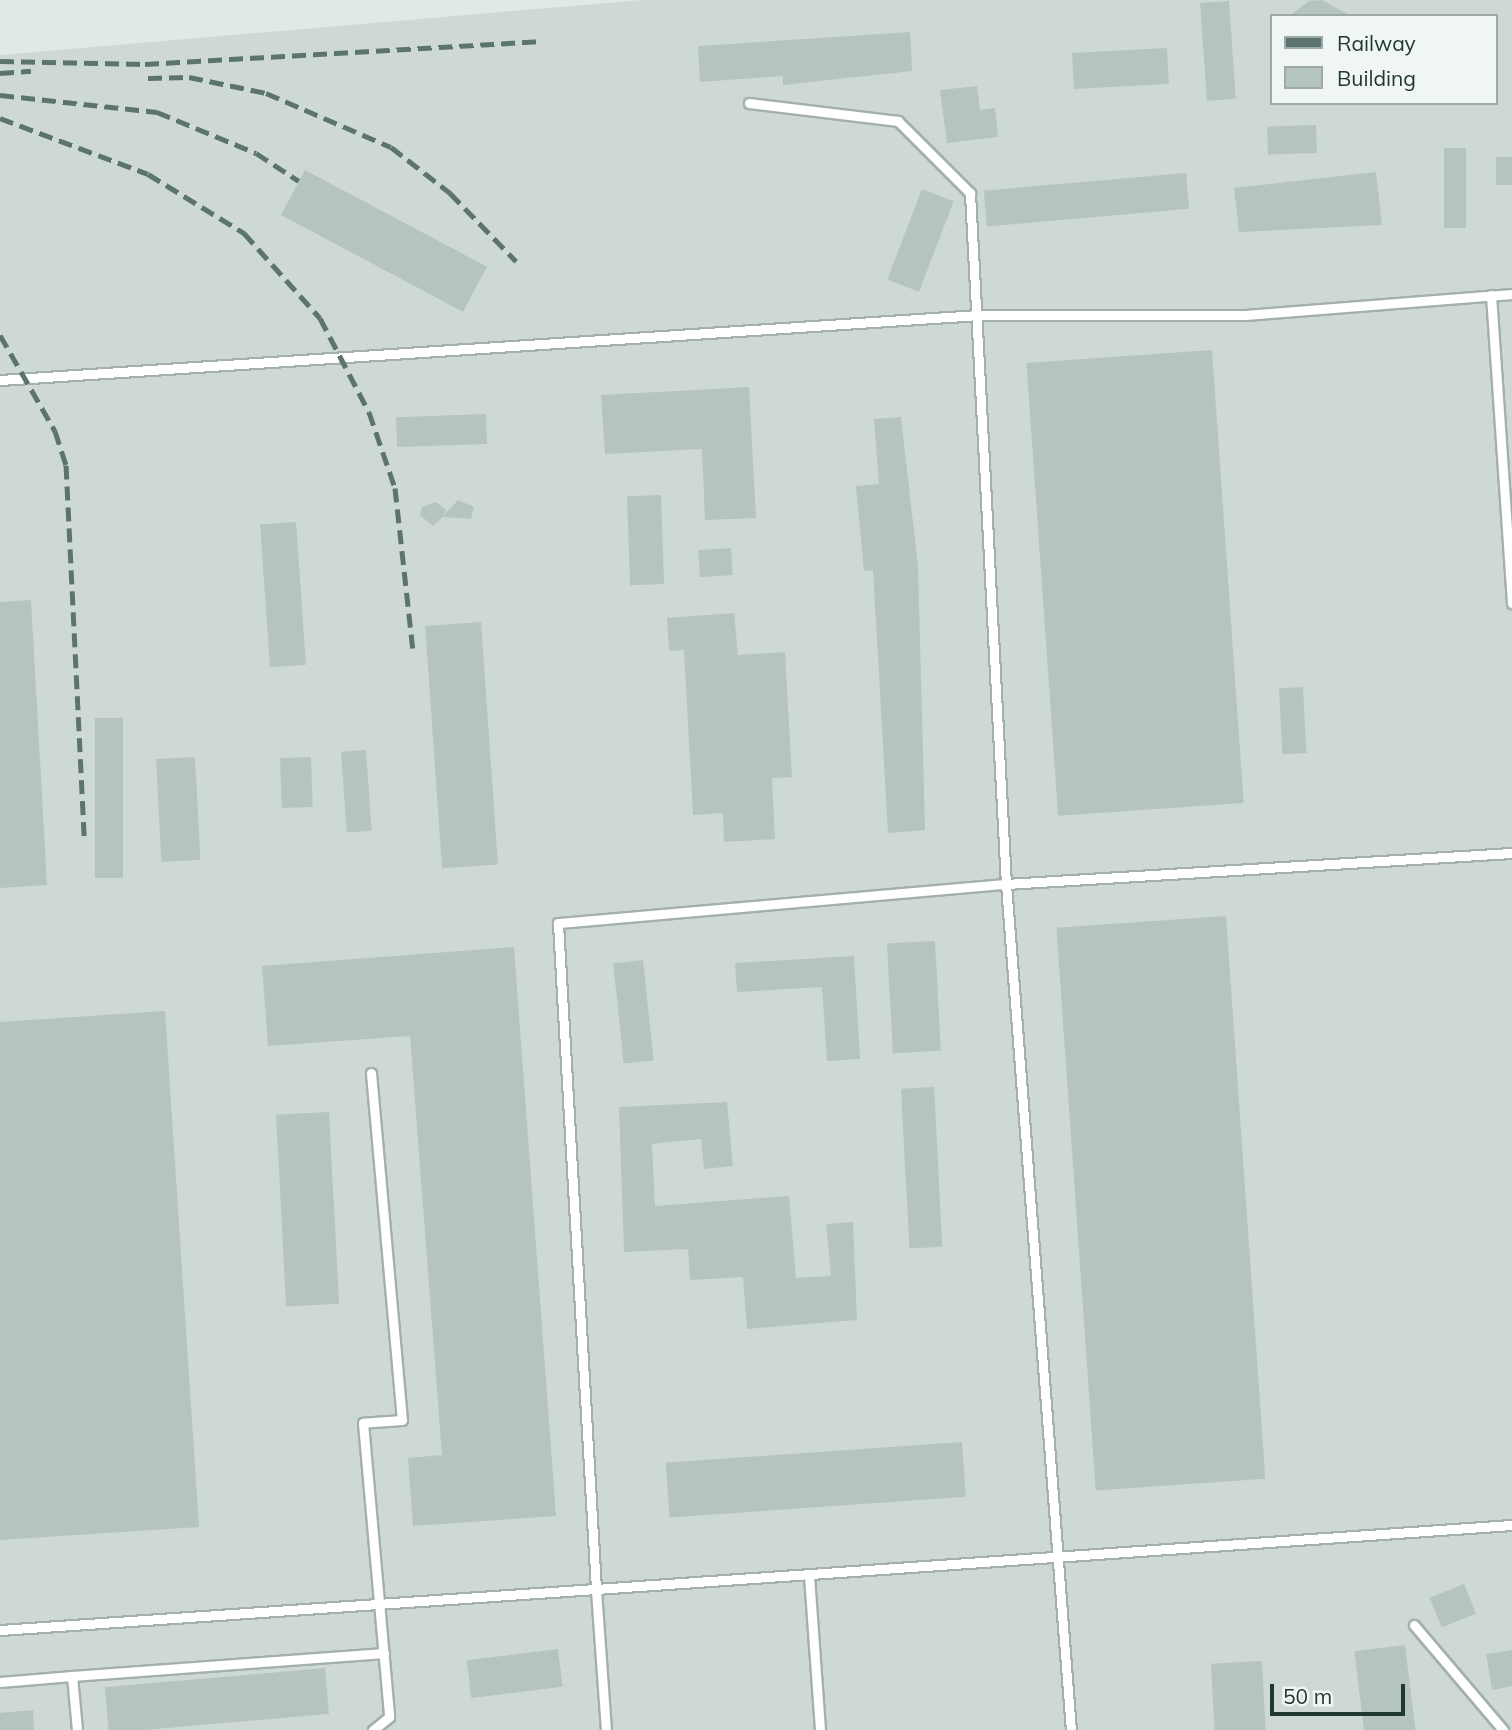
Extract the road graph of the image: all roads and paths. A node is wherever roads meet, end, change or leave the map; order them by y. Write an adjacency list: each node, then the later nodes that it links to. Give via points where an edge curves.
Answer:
1 (749, 103): 4 (lane, via 898,121 954,171 970,193)
2 (1512, 294): 3 (lane)
3 (1491, 295): 4 (lane, via 1245,315); 6 (lane)
4 (978, 315): 5 (lane); 8 (lane)
5 (0, 380)
6 (1512, 603)
7 (1512, 853): 8 (lane)
8 (1006, 884): 11 (lane); 13 (lane, via 558,923)
9 (371, 1073): 14 (lane, via 402,1420 363,1423)
10 (1512, 1525): 11 (lane)
11 (1058, 1560): 12 (lane); 24 (lane)
12 (809, 1576): 13 (lane); 23 (lane)
13 (596, 1589): 14 (lane); 22 (lane)
14 (379, 1604): 16 (lane); 17 (lane)
15 (1414, 1625): 25 (lane)
16 (0, 1630)
17 (384, 1653): 18 (lane); 21 (lane, via 389,1717)
18 (72, 1676): 19 (lane); 20 (lane)
19 (0, 1682)
20 (77, 1730)
21 (373, 1730)
22 (606, 1730)
23 (820, 1730)
24 (1071, 1730)
25 (1503, 1730)

